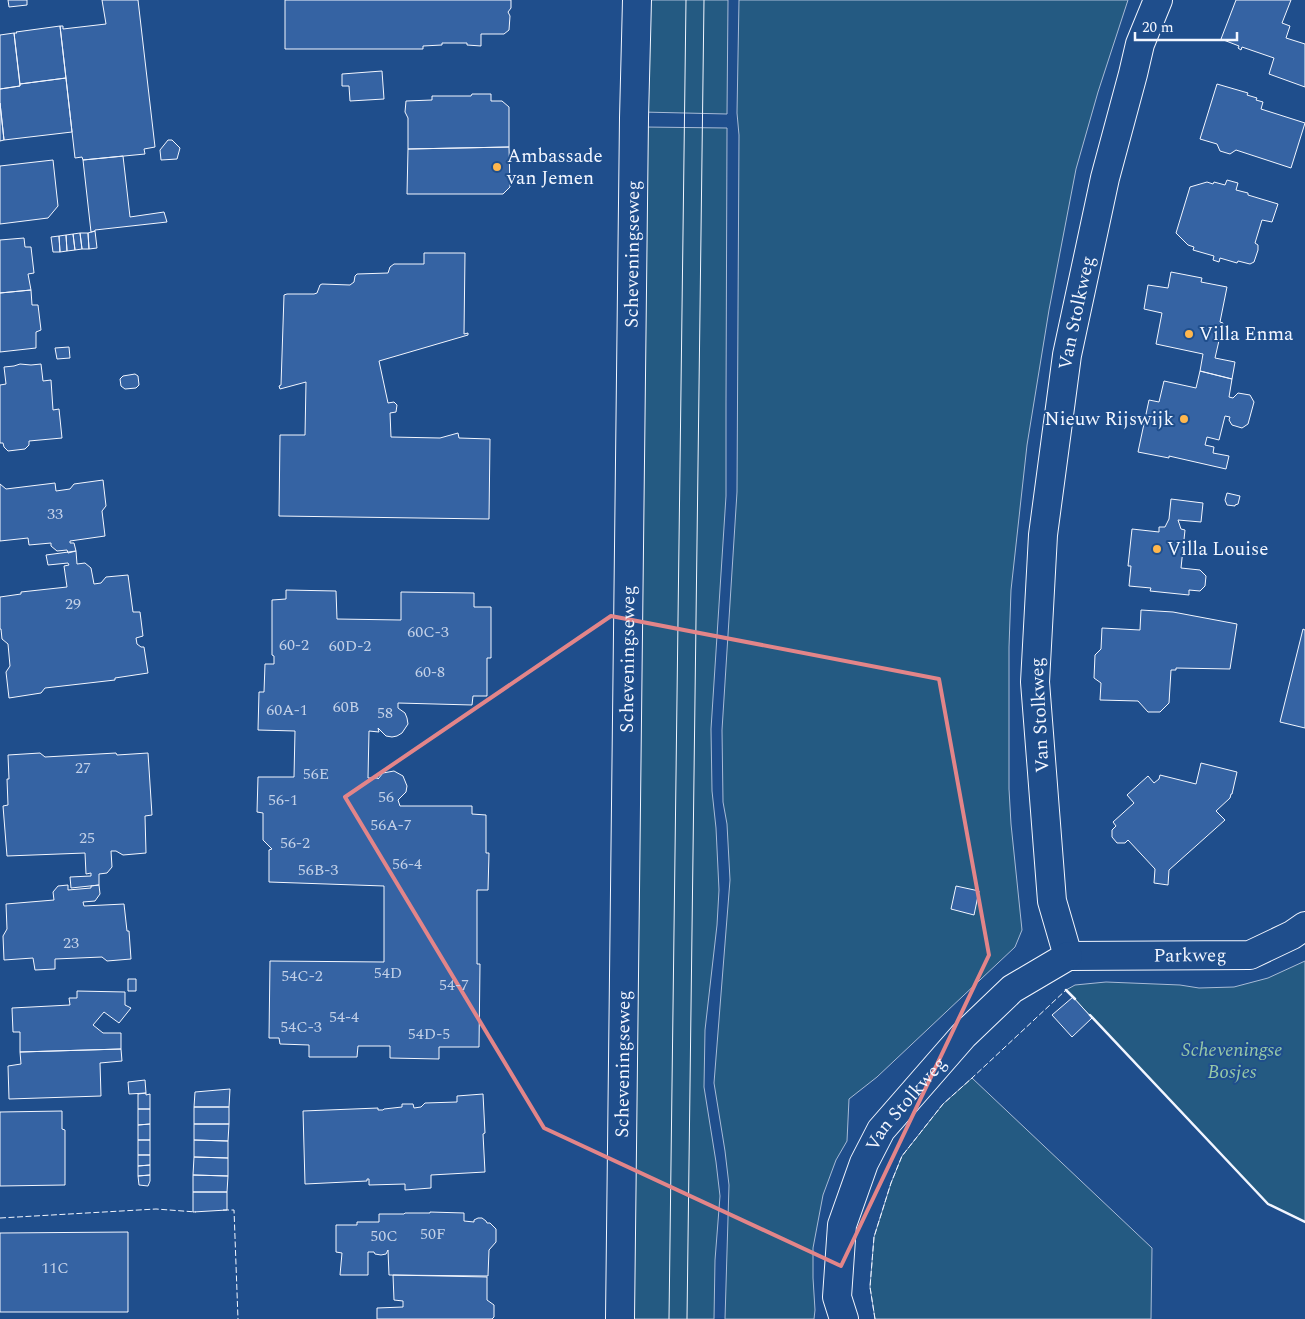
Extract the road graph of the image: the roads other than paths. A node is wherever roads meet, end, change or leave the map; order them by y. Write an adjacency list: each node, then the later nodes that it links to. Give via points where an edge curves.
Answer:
1 (637, 0): 5 (street, Scheveningseweg)
2 (1158, 0): 4 (street, Van Stolkweg, via 1140,44 1105,178 1067,354 1043,534 1035,682 1052,901)
3 (1305, 926): 4 (street, Parkweg, via 1250,955)
4 (1068, 956): 6 (street, Van Stolkweg, via 1012,989 963,1036 881,1130 864,1163 842,1225 837,1297)
5 (620, 1319)
6 (844, 1319)

